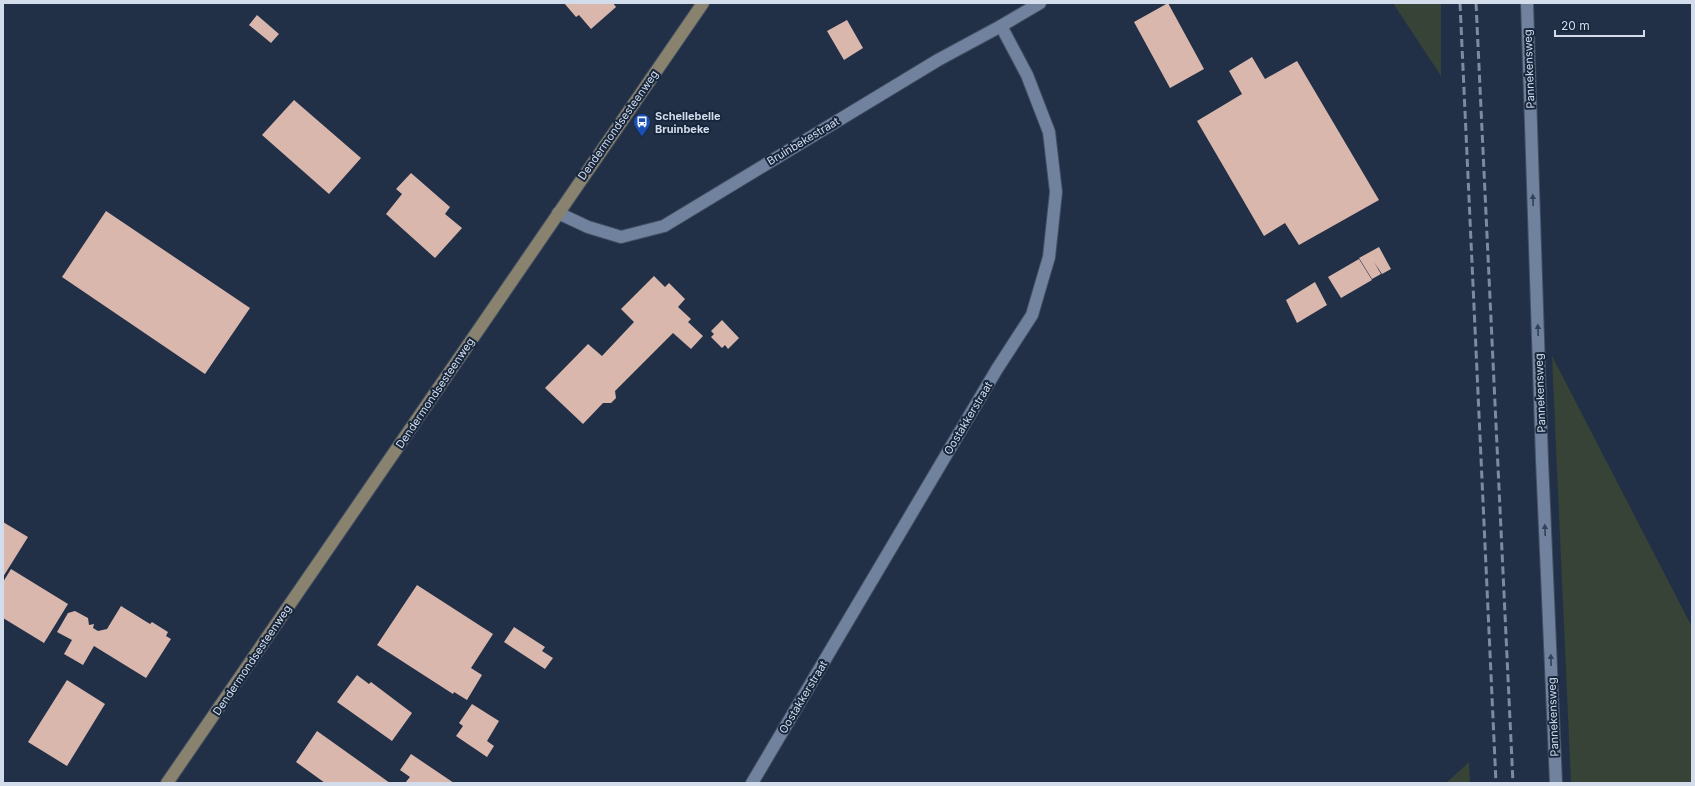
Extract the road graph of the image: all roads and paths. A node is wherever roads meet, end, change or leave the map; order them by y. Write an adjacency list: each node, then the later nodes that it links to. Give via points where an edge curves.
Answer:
1 (703, 3): 5 (main road, Dendermondsesteenweg)
2 (1040, 3): 4 (street, Bruinbekestraat)
3 (1527, 3): 8 (street, Pannekensweg, one-way to 3)
4 (1001, 26): 5 (street, Bruinbekestraat, via 938,60 664,226 620,237 588,227); 7 (street, Oostakkerstraat, via 1027,75 1049,132 1056,192 1049,257 1032,315 997,369)
5 (558, 213): 6 (main road, Dendermondsesteenweg)
6 (167, 783)
7 (752, 783)
8 (1556, 783)

